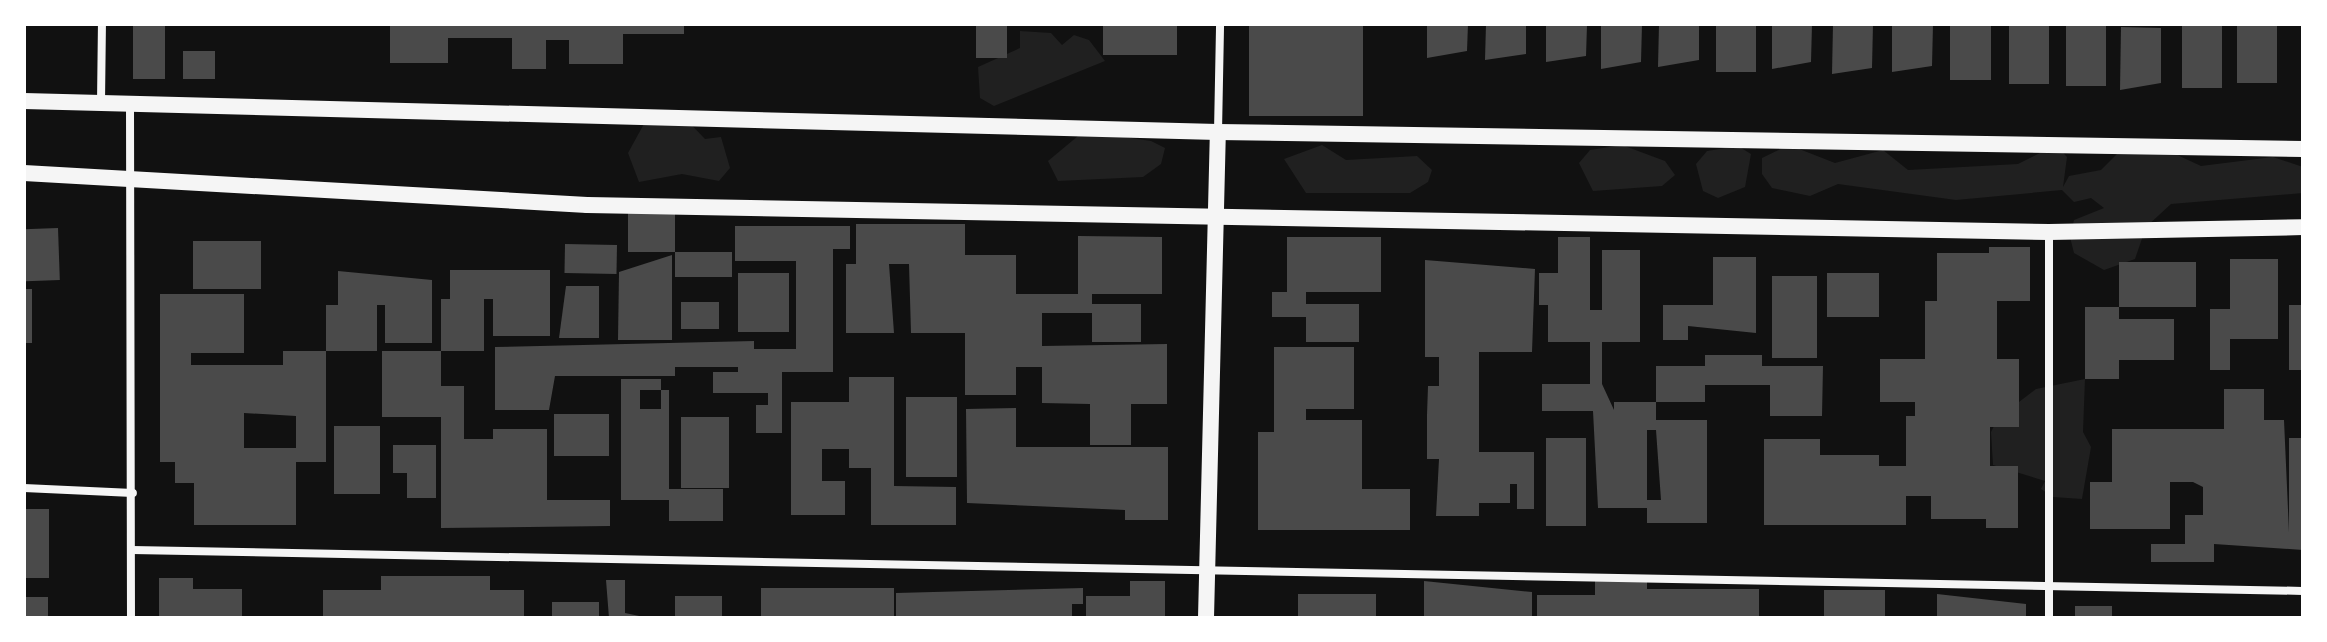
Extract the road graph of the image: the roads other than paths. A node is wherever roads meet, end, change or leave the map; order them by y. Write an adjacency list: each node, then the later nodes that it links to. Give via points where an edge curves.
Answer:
1 (102, 24): 4 (street)
2 (1220, 24): 6 (street)
3 (24, 101): 4 (main road)
4 (101, 103): 5 (main road)
5 (130, 104): 6 (main road); 9 (street)
6 (1218, 132): 7 (main road); 10 (main road)
7 (2303, 149)
8 (24, 173): 9 (main road)
9 (133, 176): 10 (main road, via 587,205); 14 (street)
10 (1217, 217): 12 (main road); 16 (main road)
11 (2303, 227): 12 (main road)
12 (2049, 232): 17 (street)
13 (24, 488): 14 (street)
14 (133, 493): 15 (street)
15 (132, 550): 16 (street); 19 (street)
16 (1207, 571): 17 (street); 20 (main road)
17 (2049, 586): 18 (street); 21 (street)
18 (2303, 591)
19 (131, 618)
20 (1206, 618)
21 (2049, 618)

